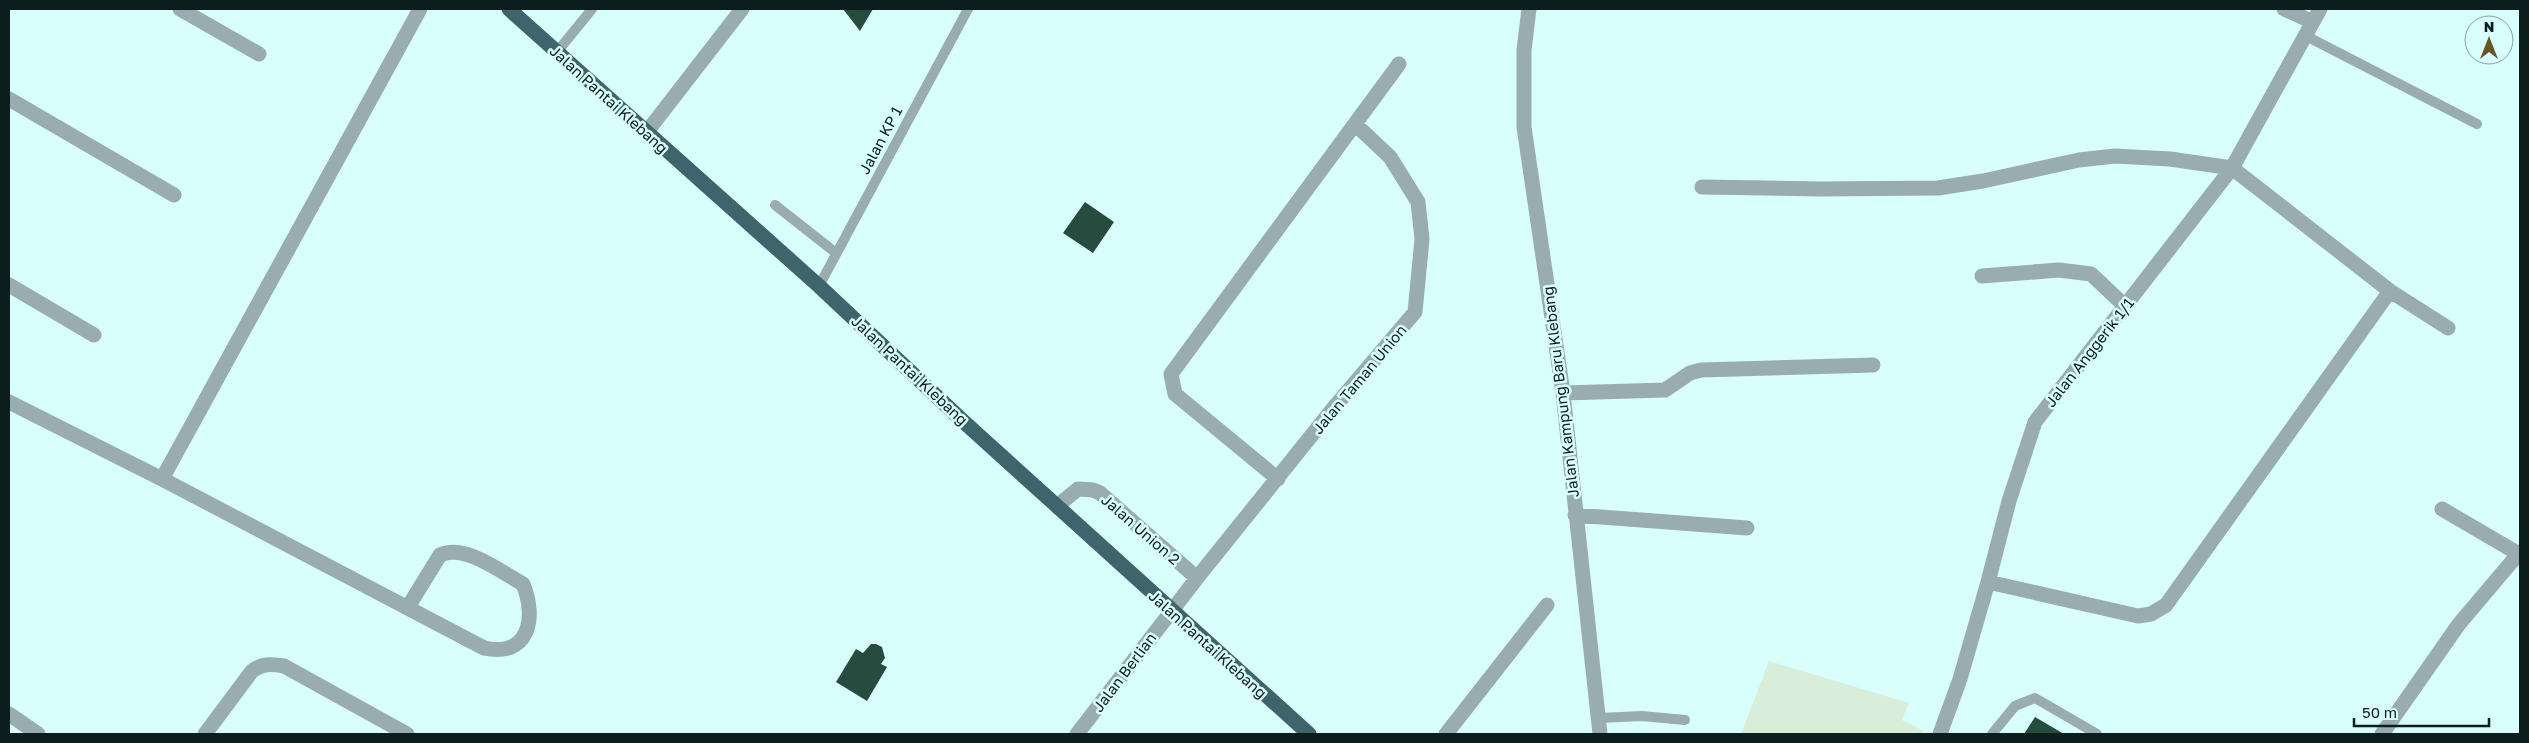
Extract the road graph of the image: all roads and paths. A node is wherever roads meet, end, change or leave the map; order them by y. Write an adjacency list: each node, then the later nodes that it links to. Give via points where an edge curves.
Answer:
1 (180, 9): 12 (street)
2 (420, 9): 33 (street)
3 (509, 9): 11 (highway, Jalan Pantai Klebang)
4 (592, 9): 11 (lane)
5 (742, 9): 17 (street)
6 (968, 9): 22 (lane, Jalan KP 1)
7 (1529, 9): 31 (street, Jalan Kampung Baru Klebang, via 1524,50 1524,127)
8 (2284, 9): 9 (street)
9 (2316, 15): 10 (street, Jalan Anggerik 1/1)
10 (2306, 36): 15 (lane); 18 (street, Jalan Anggerik 1/1)
11 (557, 52): 17 (highway, Jalan Pantai Klebang)
12 (259, 54)
13 (1398, 64): 16 (street)
14 (9, 99): 20 (street)
15 (2477, 124)
16 (1356, 125): 34 (street, Jalan Taman Union, via 1390,157 1418,202 1422,239 1415,312); 34 (street, via 1172,374 1175,394)
17 (646, 133): 25 (highway, Jalan Pantai Klebang)
18 (2232, 168): 19 (street, via 2170,159 2115,156 1938,188); 26 (street); 27 (street, Jalan Anggerik 1/1)
19 (1702, 187)
20 (174, 194)
21 (775, 205): 22 (lane)
22 (836, 253): 25 (lane, Jalan KP 1)
23 (1982, 276): 27 (street, via 2058,270 2091,274)
24 (9, 285): 29 (street)
25 (819, 286): 35 (highway, Jalan Pantai Klebang)
26 (2390, 291): 28 (street); 41 (street, via 2166,605 2151,614 2138,616)
27 (2125, 306): 41 (street, Jalan Anggerik 1/1, via 2035,422 2009,501)
28 (2448, 328)
29 (94, 335)
30 (1873, 365): 31 (street, via 1701,370 1690,373 1665,390)
31 (1563, 393): 37 (street, Jalan Kampung Baru Klebang)
32 (9, 402): 33 (street)
33 (162, 479): 43 (street)
34 (1278, 479): 40 (street, Jalan Taman Union)
35 (1057, 506): 40 (street, Jalan Union 2, via 1078,489 1100,493); 44 (highway, Jalan Pantai Klebang)
36 (2442, 509): 39 (street)
37 (1575, 515): 38 (street); 46 (street, Jalan Kampung Baru Klebang)
38 (1747, 528)
39 (2520, 553): 58 (street, via 2460,624)
40 (1197, 578): 44 (street, Jalan Taman Union)
41 (1988, 582): 55 (street, Jalan Anggerik 1/1, via 1960,679)
42 (1547, 605): 53 (street)
43 (408, 607): 43 (street, via 440,555 453,551 470,555 523,584 530,620 521,641 508,648 494,650 484,648)
44 (1171, 611): 51 (street, Jalan Berlian); 52 (highway, Jalan Pantai Klebang)
45 (9, 714): 48 (street)
46 (1600, 718): 47 (lane, via 1642,716); 54 (street, Jalan Kampung Baru Klebang)
47 (1685, 720)
48 (38, 734)
49 (204, 734): 50 (street, via 252,671 260,665 271,664 284,666)
50 (407, 734)
51 (1077, 734)
52 (1309, 734)
53 (1446, 734)
54 (1600, 734)
55 (1940, 734)
56 (1992, 734): 57 (lane, via 2015,706 2035,698)
57 (2097, 734)
58 (2382, 734)

